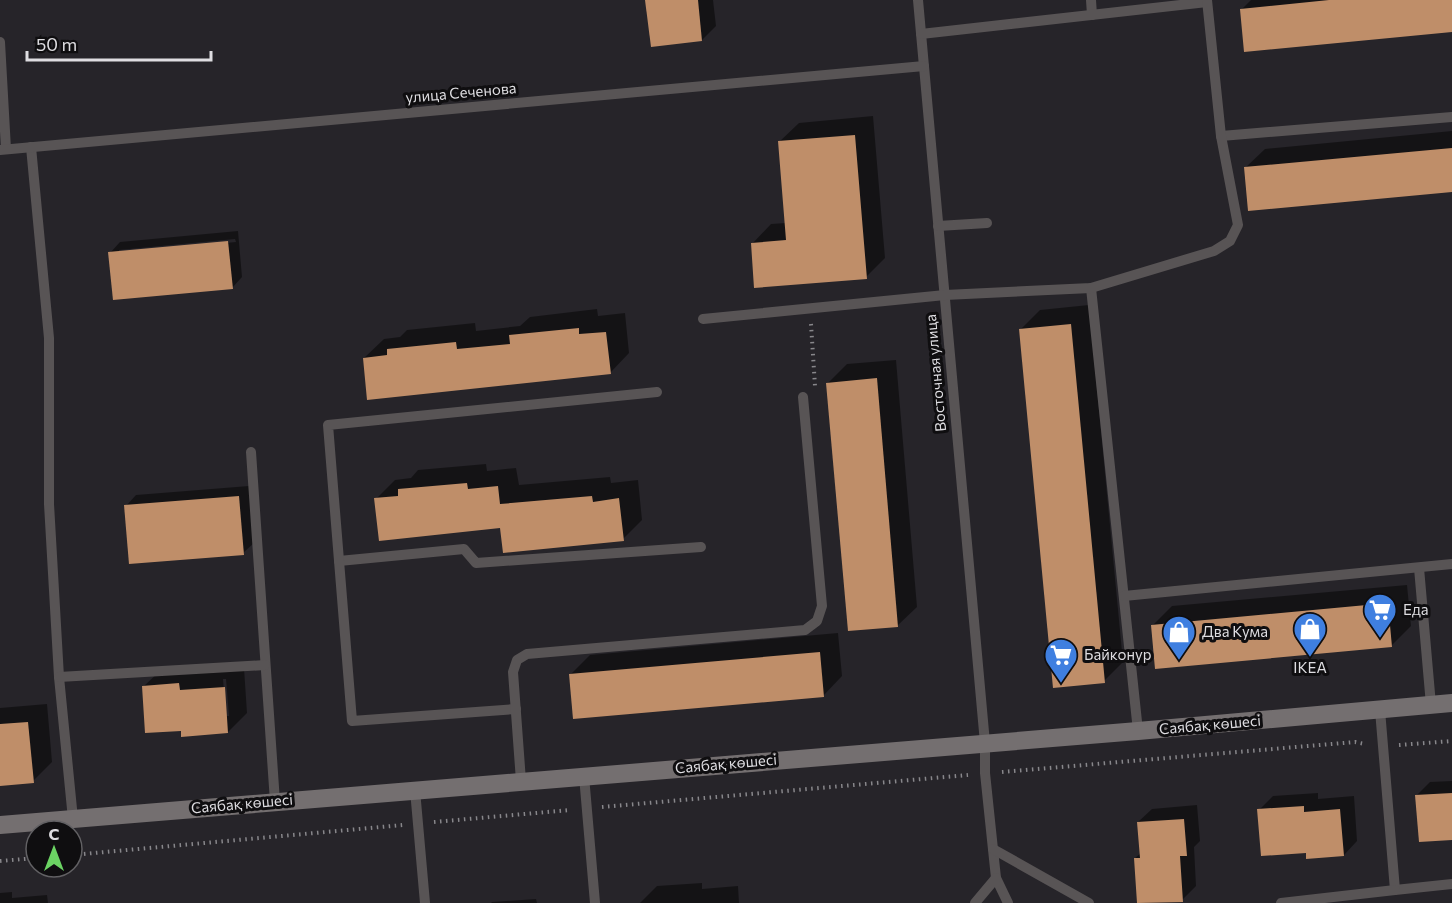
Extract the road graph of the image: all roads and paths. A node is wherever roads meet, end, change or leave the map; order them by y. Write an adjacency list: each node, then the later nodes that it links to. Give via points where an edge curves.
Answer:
1 (918, 0): 5 (lane, Восточная улица)
2 (1091, 0): 4 (lane)
3 (1207, 1): 4 (lane); 10 (lane)
4 (1092, 15): 5 (lane)
5 (921, 34): 8 (lane, Восточная улица)
6 (0, 42): 7 (lane)
7 (0, 47): 12 (lane)
8 (924, 66): 11 (lane, улица Сеченова); 14 (lane, Восточная улица)
9 (1452, 117): 10 (lane)
10 (1221, 136): 15 (lane, via 1238,225 1230,241 1215,251)
11 (31, 147): 12 (lane, улица Сеченова); 28 (lane, via 50,338 50,504)
12 (3, 150)
13 (987, 223): 14 (lane)
14 (938, 226): 16 (lane, Восточная улица)
15 (1091, 288): 16 (lane); 26 (lane)
16 (945, 295): 17 (lane); 35 (lane, Восточная улица)
17 (810, 309): 18 (lane); 20 (path, via 816,390)
18 (703, 319)
19 (657, 392): 23 (lane, via 328,425)
20 (803, 397): 31 (lane, via 822,606 817,621 805,630 527,654 517,660 513,672)
21 (251, 452): 27 (lane)
22 (701, 547): 23 (lane, via 476,563 464,549)
23 (339, 561): 31 (lane, via 352,721)
24 (1452, 564): 25 (lane)
25 (1419, 568): 26 (lane); 30 (lane)
26 (1124, 596): 33 (lane)
27 (266, 665): 28 (lane); 41 (lane)
28 (59, 677): 43 (lane)
29 (1452, 703): 30 (street, Саябақ көшесі)
30 (1431, 705): 32 (street, Саябақ көшесі)
31 (516, 709): 39 (lane)
32 (1380, 710): 33 (street, Саябақ көшесі); 36 (lane)
33 (1138, 731): 35 (street, Саябақ көшесі)
34 (1452, 741): 36 (path)
35 (985, 743): 37 (lane, Восточная улица); 38 (street, Саябақ көшесі)
36 (1383, 747): 37 (path, via 1355,742); 53 (lane)
37 (985, 773): 42 (path); 47 (lane, Восточная улица)
38 (584, 776): 39 (street, Саябақ көшесі); 42 (lane)
39 (521, 781): 40 (street, Саябақ көшесі)
40 (415, 790): 41 (street, Саябақ көшесі); 45 (lane)
41 (275, 802): 43 (street, Саябақ көшесі)
42 (587, 809): 45 (path); 55 (lane)
43 (73, 819)
44 (24, 823): 46 (street, Саябақ көшесі)
45 (418, 824): 48 (path); 54 (lane)
46 (0, 825)
47 (993, 849): 51 (lane, Восточная улица); 58 (lane)
48 (84, 854)
49 (24, 859): 50 (path)
50 (0, 861)
51 (996, 878): 56 (lane); 57 (lane, Восточная улица)
52 (1452, 884): 53 (lane)
53 (1395, 890): 59 (lane)
54 (425, 903)
55 (595, 903)
56 (975, 903)
57 (1008, 903)
58 (1089, 903)
59 (1281, 903)

